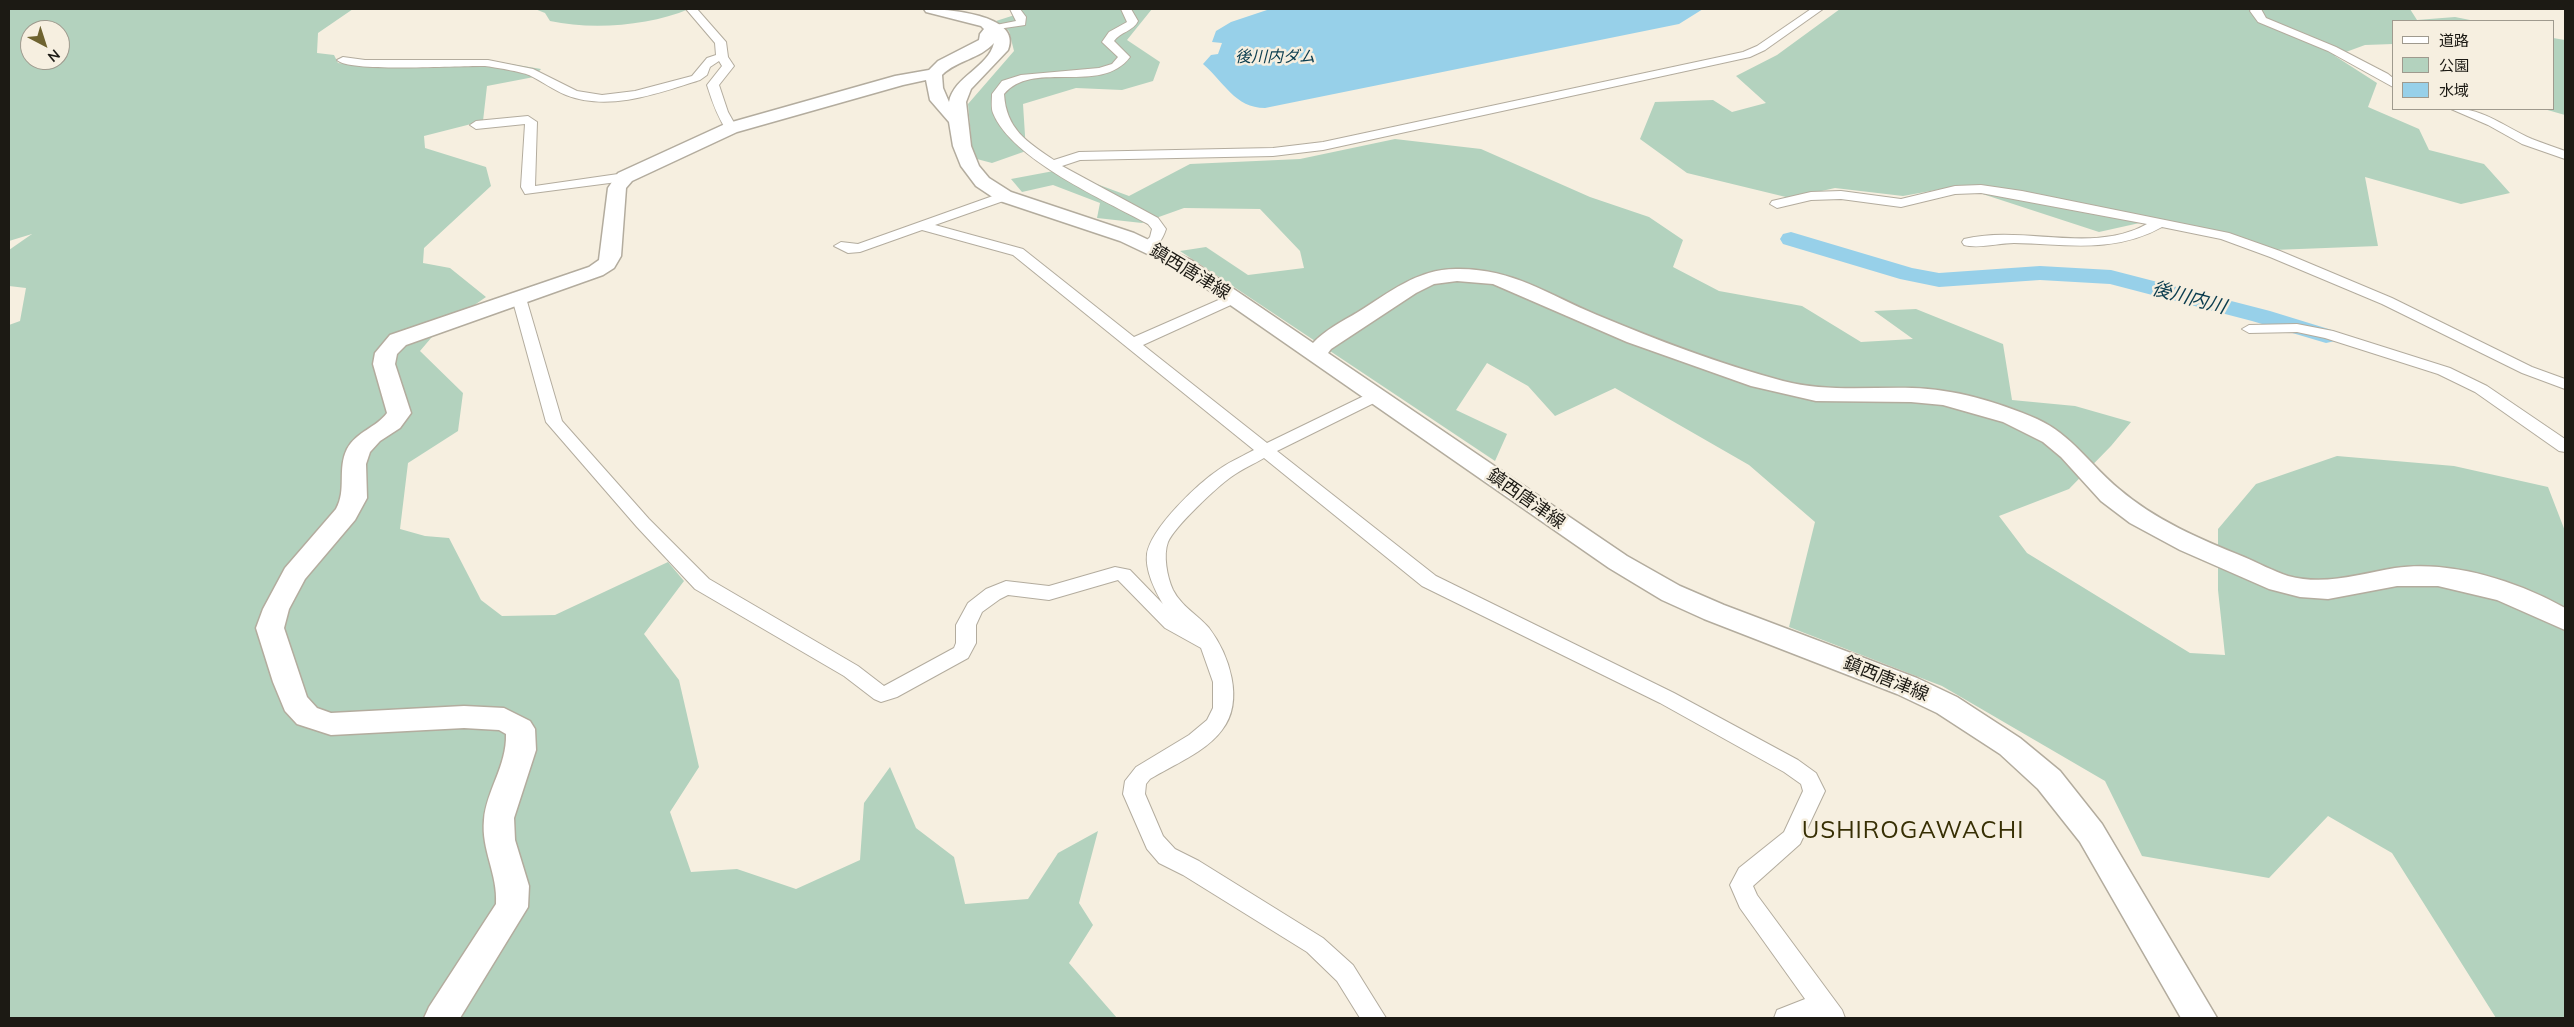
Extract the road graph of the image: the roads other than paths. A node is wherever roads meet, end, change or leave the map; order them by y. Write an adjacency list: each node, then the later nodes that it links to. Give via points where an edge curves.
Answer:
1 (691, 9): 8 (street, via 720,42)
2 (930, 9): 7 (street, via 969,17)
3 (1014, 9): 7 (street, via 1021,17 1021,23)
4 (1126, 9): 17 (street, via 1132,24 1113,34 1108,42 1124,57 1117,65 1091,72 1024,78 998,93 1002,120 1016,138)
5 (1818, 9): 17 (street, via 1746,55 1300,150 1079,156)
6 (2256, 9): 11 (street, via 2262,20 2332,48)
7 (995, 28): 10 (street, via 980,48 944,64); 13 (street, 鎮西唐津線, via 1000,33 1002,44 998,53 960,93)
8 (722, 57): 9 (street, via 711,60 696,78 618,97 586,98 528,71 502,69 488,63 364,63); 15 (street, via 727,70 713,85)
9 (343, 60)
10 (934, 74): 13 (street, via 933,91 949,114); 15 (street, via 891,82)
11 (2392, 83)
12 (2460, 110): 16 (street)
13 (958, 120): 19 (street, 鎮西唐津線, via 962,153 969,166 987,187)
14 (476, 125): 18 (street, via 531,122 530,191)
15 (731, 128): 18 (street)
16 (2565, 155)
17 (1050, 165): 25 (street, via 1153,221 1159,229)
18 (625, 178): 26 (street, via 618,188 611,256 607,264 596,271)
19 (1004, 196): 22 (street); 25 (street, 鎮西唐津線)
20 (1777, 204): 21 (street, via 1811,196 1840,194 1901,203 1955,190 1981,189)
21 (2160, 222): 23 (street, via 2146,233 2090,243); 31 (street, via 2224,236 2276,254 2387,301 2527,370)
22 (922, 226): 24 (street, via 860,248); 29 (street, via 1018,252)
23 (1974, 240)
24 (841, 246)
25 (1148, 246): 30 (street, 鎮西唐津線, via 1184,264)
26 (519, 298): 36 (street, via 554,422 643,523 702,584 851,671 875,692 890,692 961,653 966,644 966,625 975,608 1006,588 1049,593 1115,573 1124,575 1170,624); 38 (street, via 398,340 386,353 384,364 399,413 392,423 359,449 354,464 356,498 294,574 270,628 295,703 307,716 331,724 464,717 504,719 520,729 521,750 499,818 499,840 513,886 512,906)
27 (1228, 301): 29 (street)
28 (2249, 329): 33 (street, via 2297,328 2328,334 2444,371 2481,389)
29 (1132, 344): 34 (street)
30 (1316, 354): 32 (street, 鎮西唐津線); 35 (street, via 1323,344 1413,286 1433,278 1463,274 1496,277 1522,285 1580,316 1669,351 1784,388 1828,397 1915,394 1954,400 2003,415 2043,431 2068,449 2109,494 2140,517 2211,553 2284,584 2323,590 2349,589 2400,576 2451,578 2500,591)
31 (2565, 384)
32 (1376, 396): 34 (street); 41 (street, 鎮西唐津線, via 1618,562 1671,593 1907,686 1947,705 2010,746 2048,780 2091,833)
33 (2565, 447)
34 (1266, 450): 36 (street, via 1225,473 1181,513 1160,539 1156,556 1163,589 1173,605); 37 (street, via 1429,581 1667,698 1809,779 1814,791 1792,838 1747,875 1741,885 1748,901)
35 (2565, 620)
36 (1208, 643): 39 (street, via 1223,682 1223,708 1215,725 1196,742 1143,773 1136,781 1134,794 1155,842 1167,856 1315,945 1345,973)
37 (1828, 1011): 40 (street)
38 (441, 1018)
39 (1374, 1018)
40 (1786, 1018)
41 (2200, 1018)

